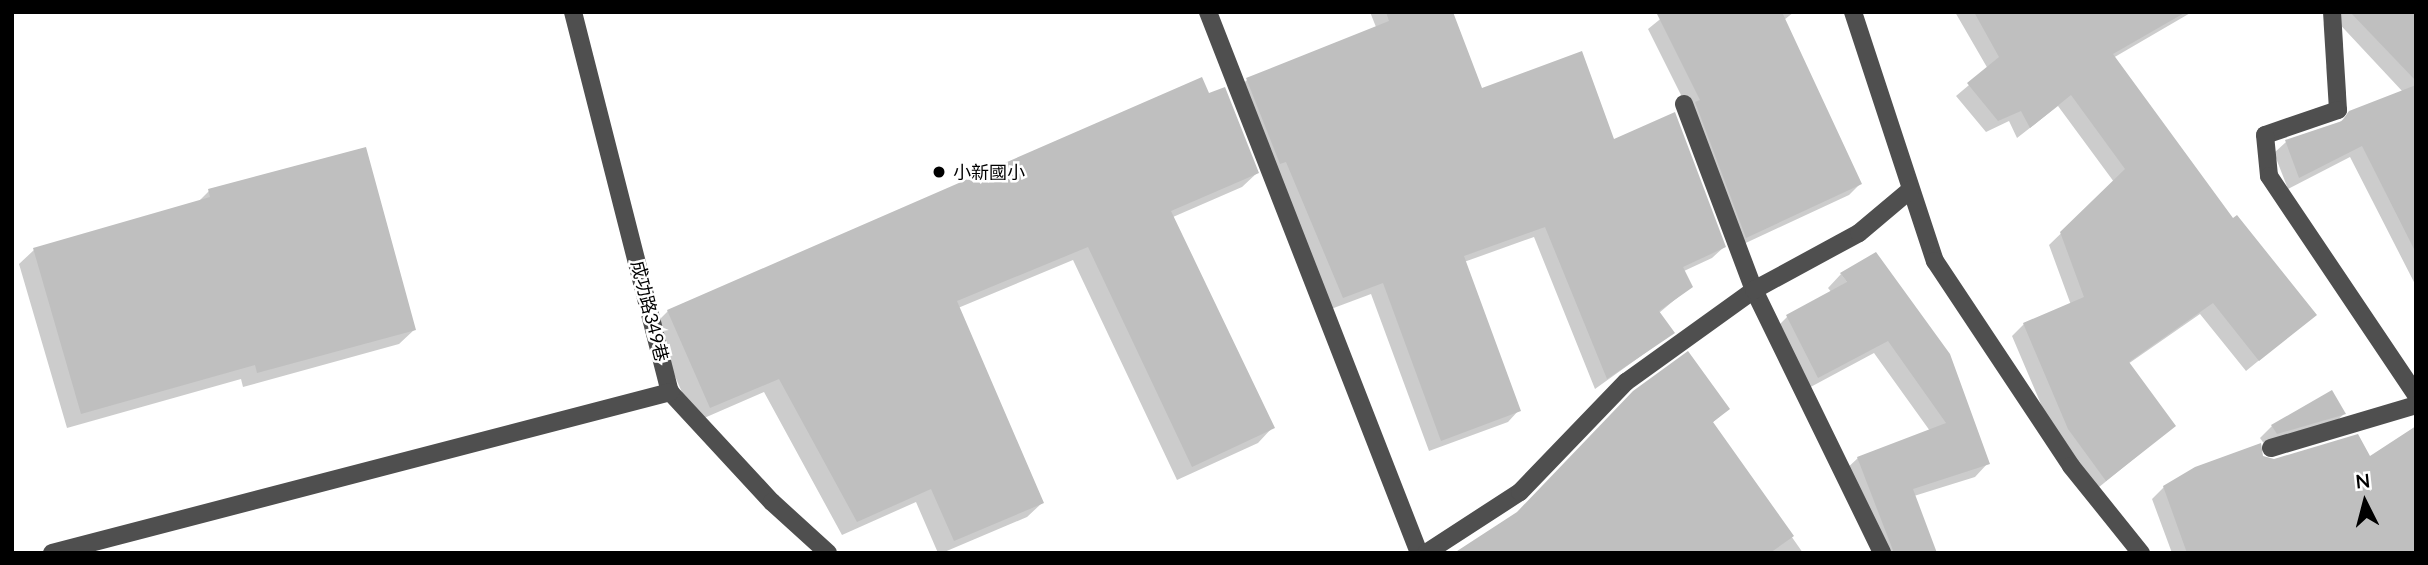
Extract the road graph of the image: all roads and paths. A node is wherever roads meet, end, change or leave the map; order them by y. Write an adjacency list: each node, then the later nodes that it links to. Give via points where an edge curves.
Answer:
1 (573, 12): 8 (street, 成功路349巷)
2 (1208, 12): 14 (street)
3 (1853, 12): 6 (street)
4 (2332, 12): 9 (street, via 2338,110 2265,135 2269,176)
5 (1684, 104): 7 (street)
6 (1910, 190): 7 (street, via 1859,233); 17 (street, via 1935,261 2071,466)
7 (1754, 290): 15 (street, via 1626,382 1520,492); 16 (street)
8 (670, 392): 12 (street); 13 (street, 成功路349巷, via 772,502)
9 (2416, 395)
10 (2416, 405): 11 (street)
11 (2271, 448)
12 (52, 553)
13 (828, 553)
14 (1419, 553)
15 (1426, 553)
16 (1882, 553)
17 (2141, 553)

